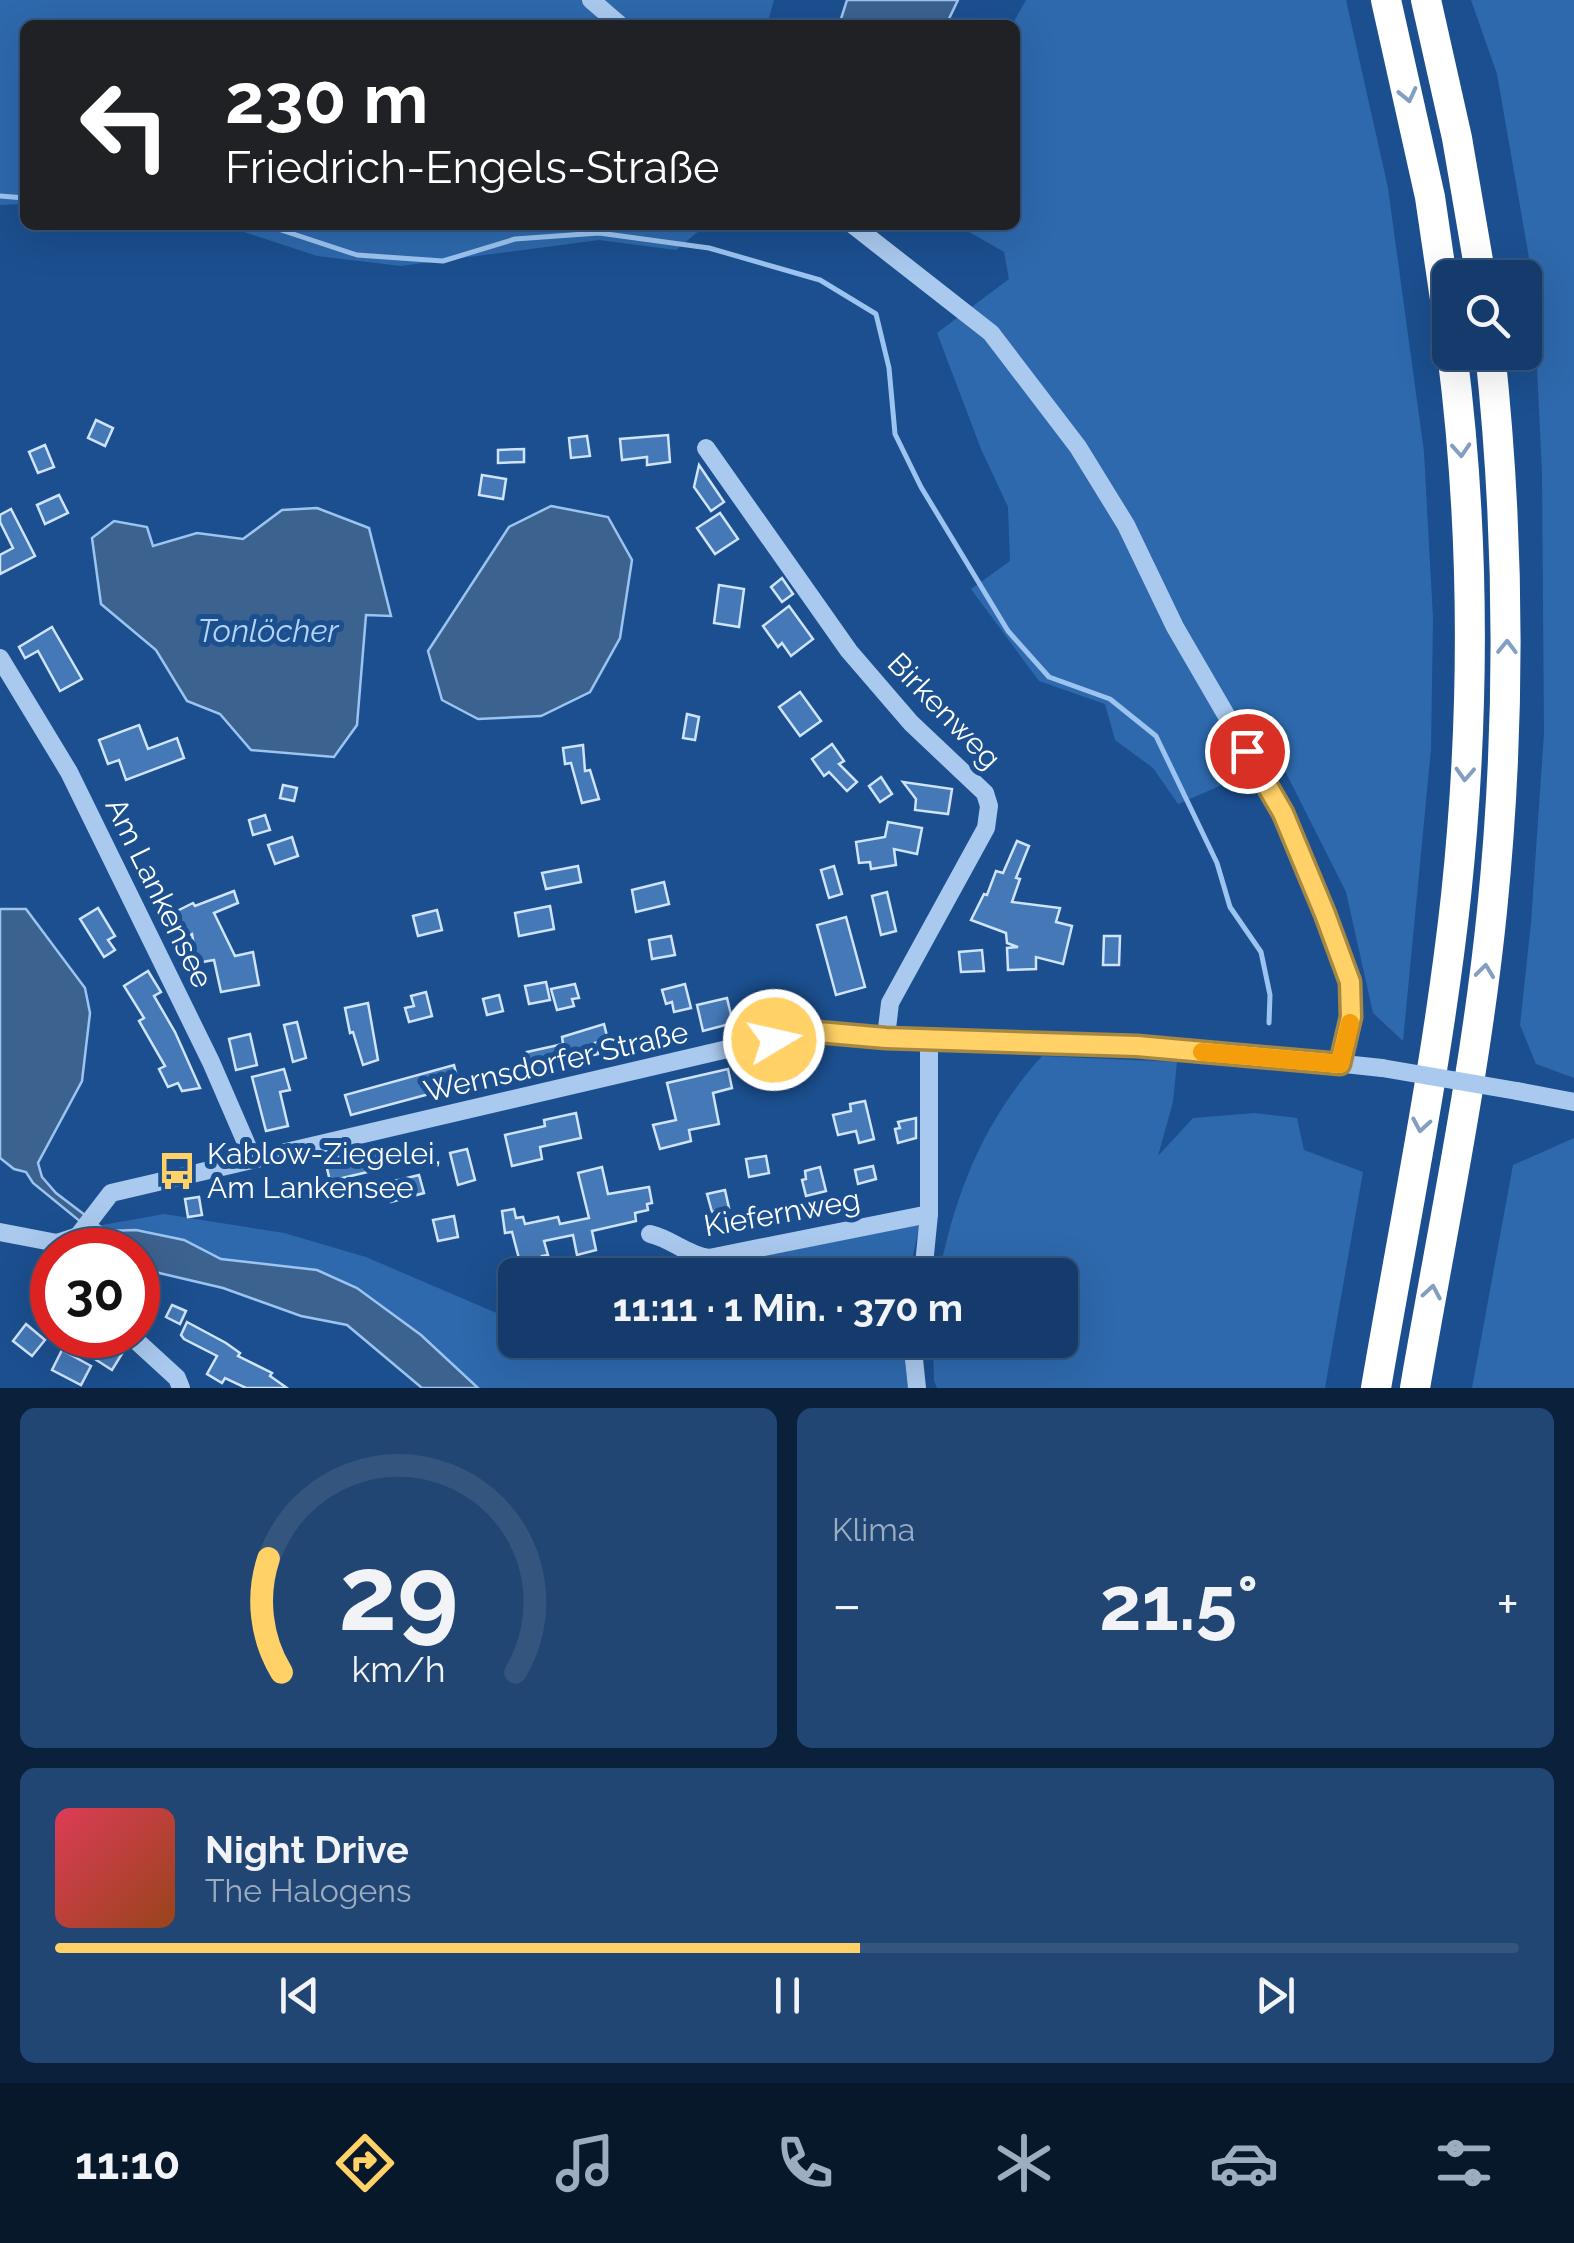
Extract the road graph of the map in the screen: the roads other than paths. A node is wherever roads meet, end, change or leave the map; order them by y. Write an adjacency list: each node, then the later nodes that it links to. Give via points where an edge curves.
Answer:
1 (591, 0): 4 (street)
2 (1386, 0): 6 (highway, one-way to 6)
3 (1426, 0): 7 (highway)
4 (614, 20)
5 (859, 230): 14 (street, via 991,333 1078,447 1126,525 1283,813 1325,914 1352,995)
6 (1438, 260)
7 (1478, 260)
8 (1453, 370): 27 (highway, one-way to 27, via 1468,553 1464,808 1443,994)
9 (1491, 370): 28 (highway, one-way to 9, via 1481,1001 1502,807 1507,630)
10 (706, 448): 12 (street, Birkenweg, via 849,652 985,793 989,806 986,828 890,1003)
11 (0, 658): 16 (street, Am Lankensee, via 69,772)
12 (886, 1038): 13 (street, Wernsdorfer Straße); 16 (street, Wernsdorfer Straße, via 796,1033)
13 (929, 1038): 14 (street, Wernsdorfer Straße, via 1137,1046); 17 (street)
14 (1340, 1064): 15 (street, Wernsdorfer Straße, bridge)
15 (1574, 1102)
16 (252, 1160): 18 (street, Wernsdorfer Straße, via 111,1194)
17 (929, 1214): 20 (street, Kiefernweg, via 709,1258); 22 (street)
18 (83, 1228)
19 (0, 1232): 21 (street)
20 (650, 1234)
21 (30, 1242)
22 (925, 1258)
23 (155, 1358): 25 (street)
24 (914, 1358): 26 (street)
25 (180, 1388)
26 (918, 1388)
27 (1376, 1388)
28 (1415, 1388)

